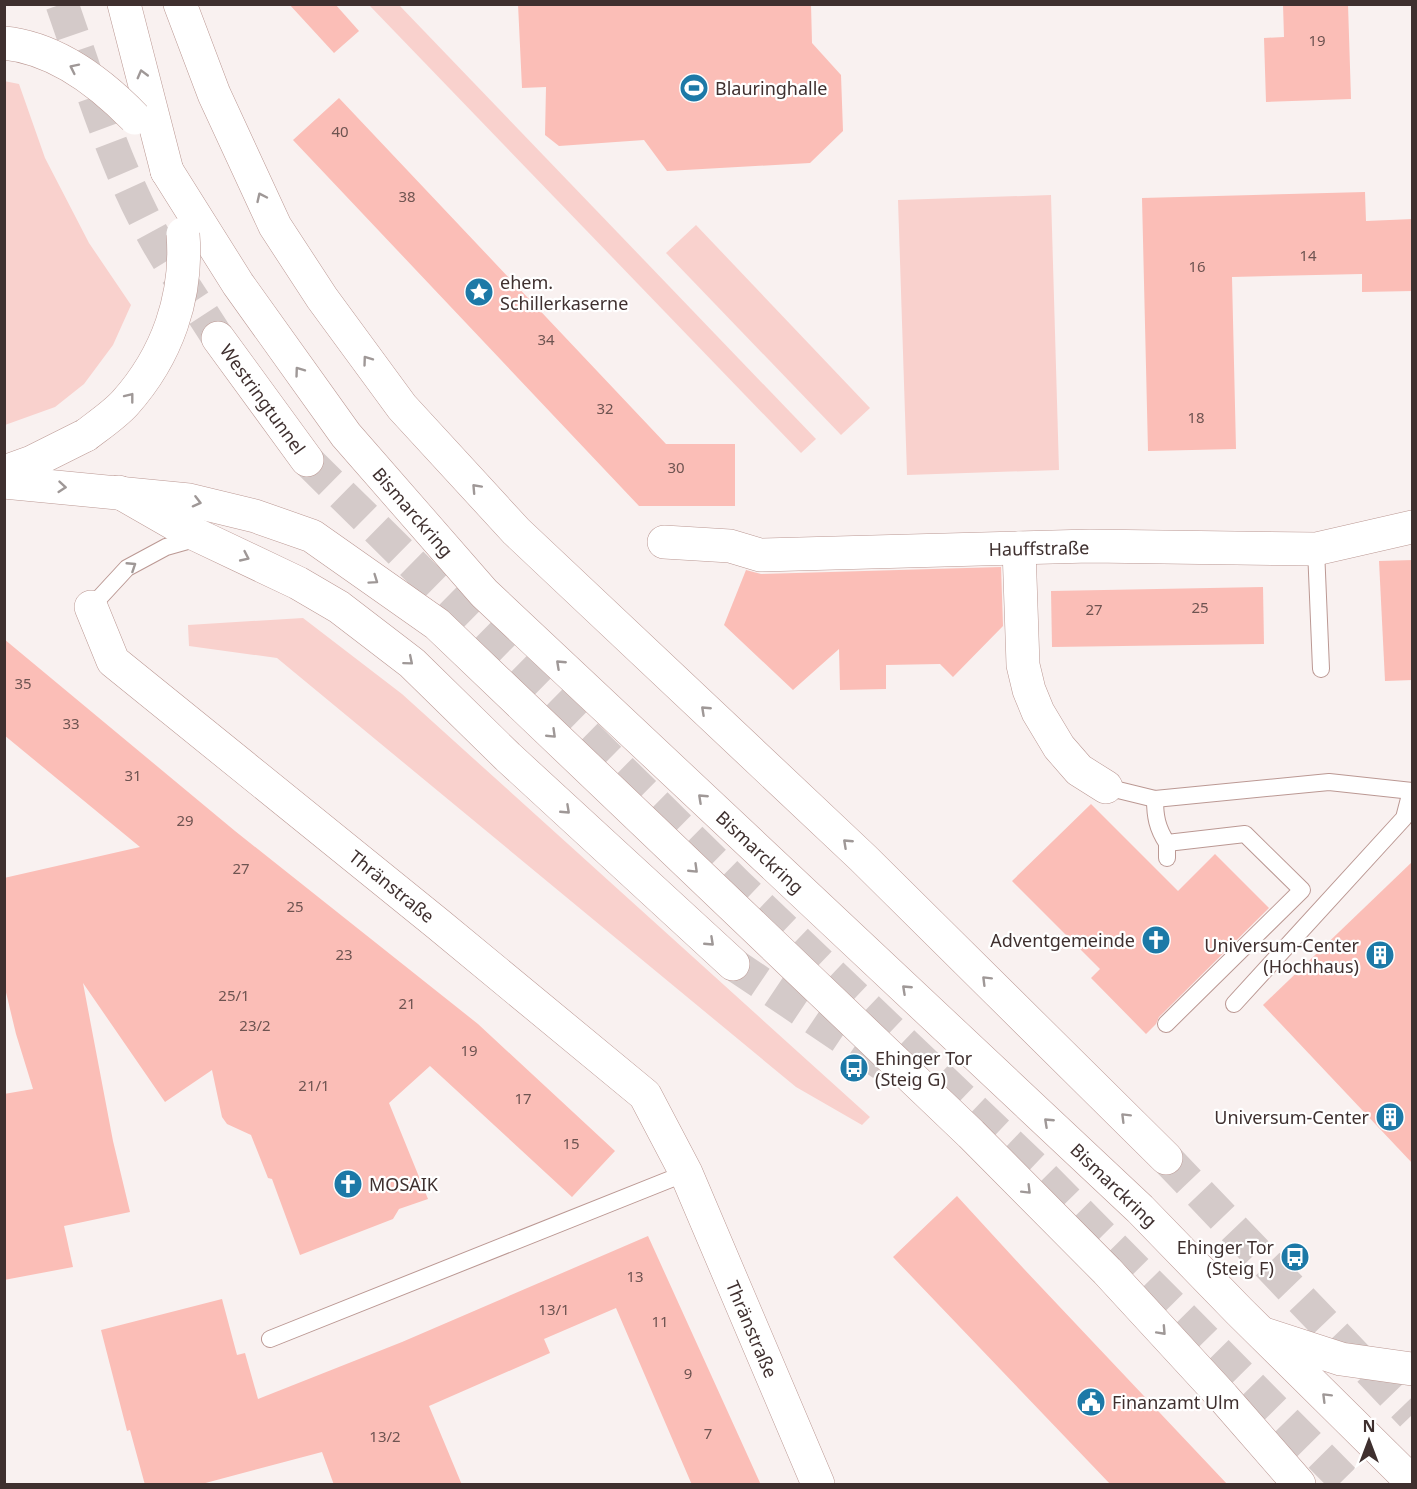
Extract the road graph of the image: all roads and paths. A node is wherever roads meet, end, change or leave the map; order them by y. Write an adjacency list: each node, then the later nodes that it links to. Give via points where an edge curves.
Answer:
1 (124, 4): 4 (main road, one-way to 1)
2 (180, 4): 23 (main road, one-way to 2, via 863,858 516,531 402,407 275,226 214,94)
3 (4, 43): 4 (main road, one-way to 3, bridge, via 135,118 110,93 81,71 42,53)
4 (167, 171): 7 (main road, one-way to 4, bridge, via 86,435 124,404 154,365 172,326 182,289 183,234); 25 (main road, Bismarckring, one-way to 4, via 1140,1209 484,593 346,435 238,284)
5 (218, 338): 6 (main road, Westringtunnel)
6 (307, 460)
7 (4, 472)
8 (4, 482): 9 (main road, one-way to 9)
9 (118, 492): 11 (main road); 30 (main road, one-way to 30, via 189,500 255,516 312,537 437,624 971,1134 1107,1271)
10 (1413, 527): 14 (main road, Hauffstraße)
11 (201, 537): 15 (lane, one-way to 11, via 127,568 166,547); 20 (main road, one-way to 20, via 309,589 412,663)
12 (664, 542): 13 (main road, Hauffstraße, via 730,546 760,555)
13 (1019, 548): 14 (main road, Hauffstraße); 17 (main road, via 1023,665 1029,690 1059,747 1079,770)
14 (1316, 549): 16 (lane)
15 (91, 607): 24 (main road, Thränstraße, via 114,661 645,1095)
16 (1322, 669)
17 (1106, 786): 19 (lane)
18 (1412, 791): 19 (lane, via 1329,782); 21 (lane, via 1404,818)
19 (1155, 799): 22 (lane, via 1158,830 1167,850 1245,834 1302,890)
20 (733, 964)
21 (1234, 1004)
22 (1166, 1024)
23 (1166, 1158)
24 (686, 1173): 26 (lane); 29 (main road, Thränstraße)
25 (1264, 1334): 27 (main road, via 1341,1359); 28 (main road, Bismarckring, one-way to 25)
26 (270, 1338)
27 (1413, 1369)
28 (1413, 1482)
29 (818, 1485)
30 (1299, 1485)

